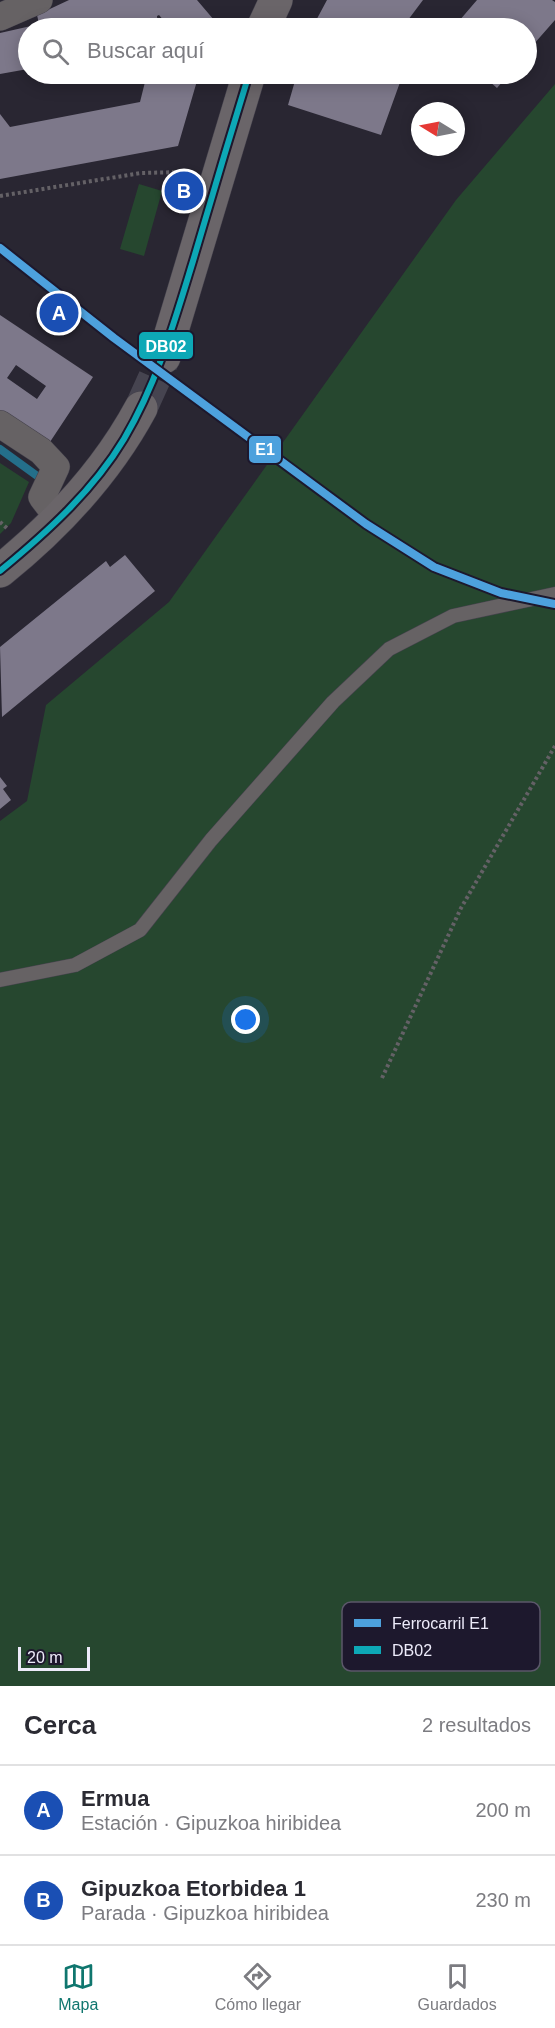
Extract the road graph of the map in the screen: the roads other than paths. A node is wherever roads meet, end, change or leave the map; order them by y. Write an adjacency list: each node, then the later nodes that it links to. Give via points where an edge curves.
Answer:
1 (39, 0): 3 (street)
2 (276, 0): 4 (street)
3 (0, 17)
4 (268, 18)
5 (246, 84): 6 (street)
6 (164, 357)
7 (141, 408): 9 (street, via 123,441)
8 (0, 424): 9 (street, via 41,451 56,467 42,497)
9 (59, 519): 10 (street)
10 (0, 571)
11 (555, 594): 12 (lane, via 453,616 389,649 325,710 211,840 140,930 75,965)
12 (0, 980)

